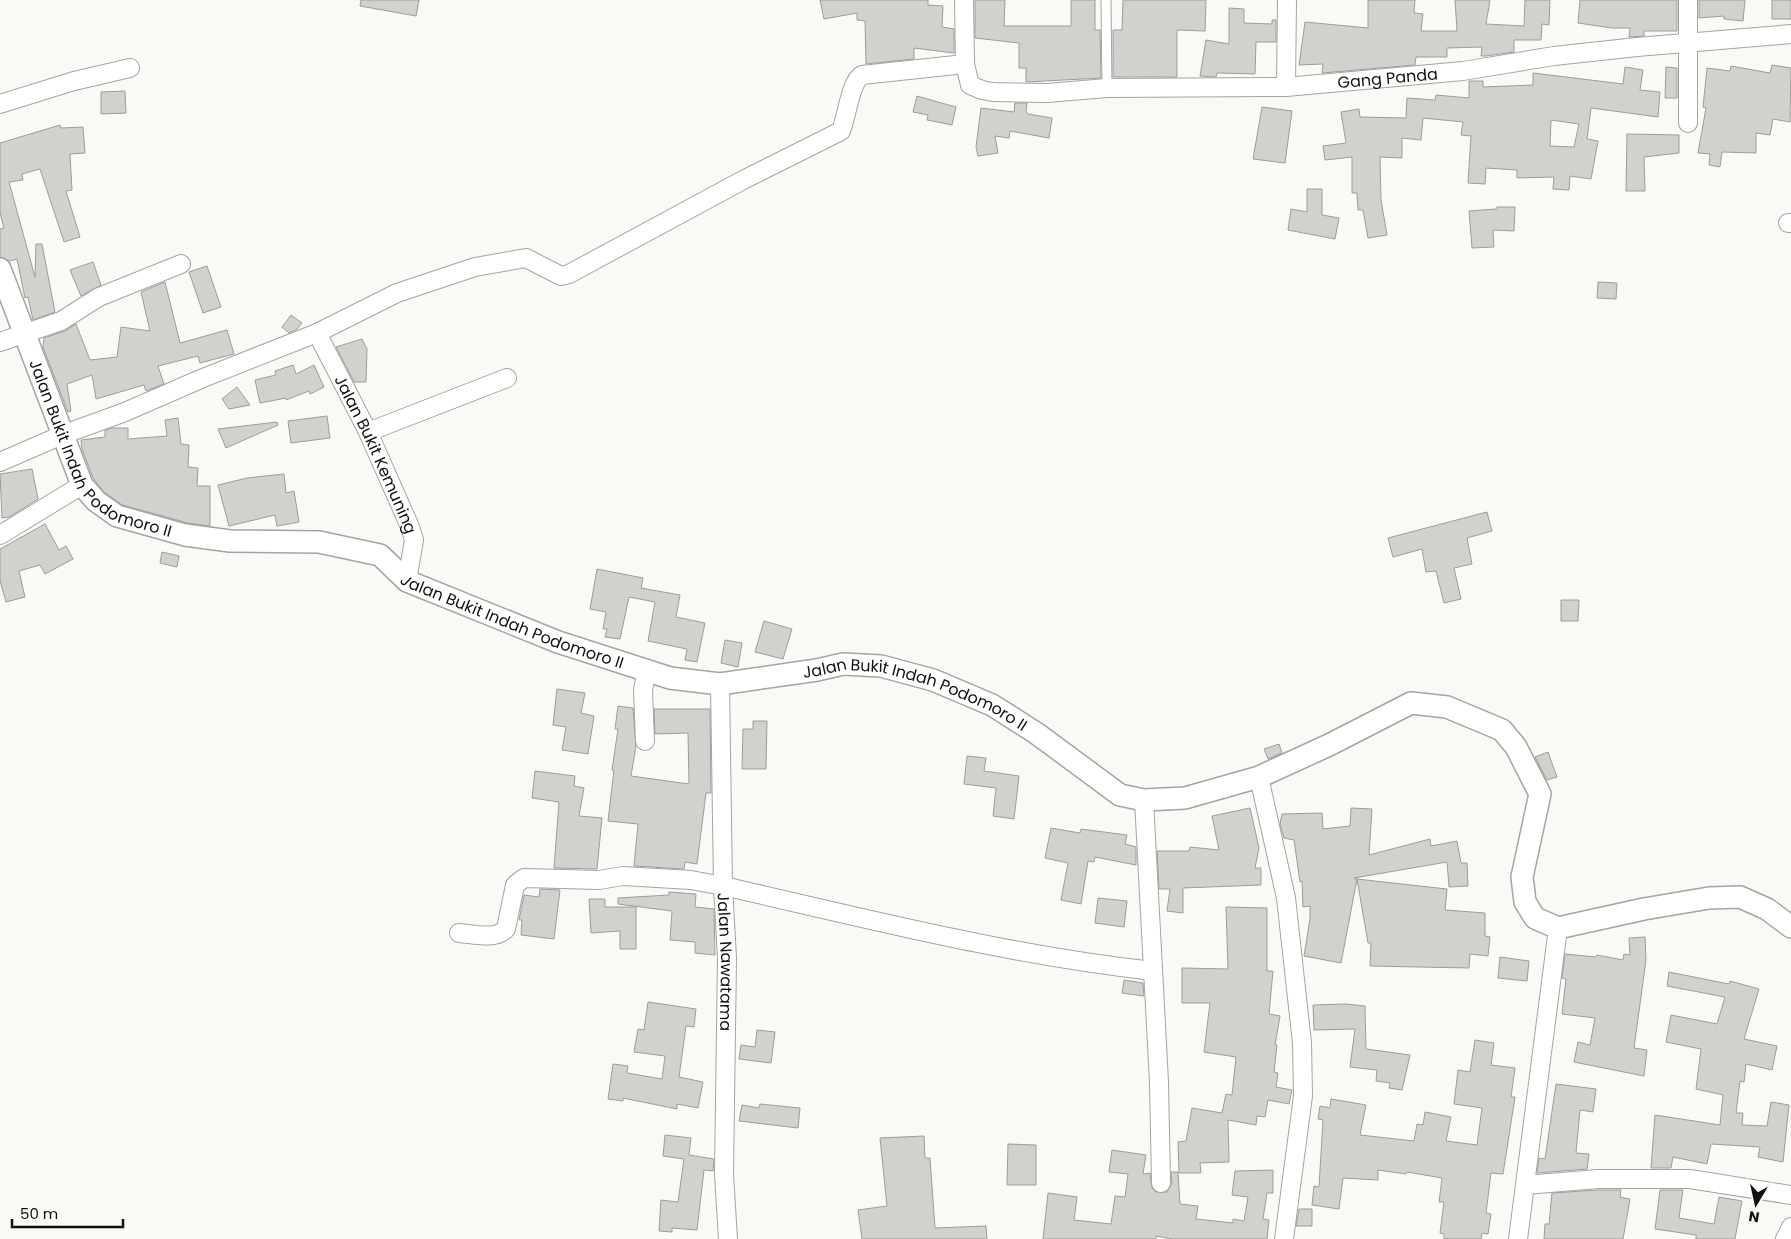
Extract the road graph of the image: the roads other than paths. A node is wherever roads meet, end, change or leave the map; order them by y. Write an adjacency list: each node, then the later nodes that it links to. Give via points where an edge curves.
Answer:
1 (964, 0): 7 (street)
2 (1106, 0): 9 (lane)
3 (1287, 0): 10 (street)
4 (1688, 0): 6 (street)
5 (1791, 34): 6 (street, Gang Panda)
6 (1689, 42): 10 (street, Gang Panda, via 1554,56 1463,71); 12 (street)
7 (965, 64): 9 (street, Gang Panda, via 970,85 982,90 1047,93); 16 (street, via 862,75 855,81 841,131 569,274 561,276 526,258 475,268 397,293)
8 (130, 68): 11 (street)
9 (1107, 88): 10 (street, Gang Panda)
10 (1286, 88)
11 (0, 104)
12 (1688, 122)
13 (181, 264): 15 (street, via 99,297 61,321)
14 (0, 269): 15 (street, Jalan Bukit Indah Podomoro II)
15 (26, 332): 17 (street); 20 (street, Jalan Bukit Indah Podomoro II)
16 (317, 333): 19 (street, Jalan Bukit Kemuning); 20 (street, via 125,412)
17 (0, 342)
18 (507, 378): 19 (street)
19 (368, 432): 24 (street, Jalan Bukit Kemuning, via 414,540)
20 (62, 434): 21 (street); 22 (street, Jalan Bukit Indah Podomoro II)
21 (0, 462)
22 (82, 485): 23 (street); 24 (street, Jalan Bukit Indah Podomoro II, via 96,501 117,516 146,525 184,536 319,542 350,548 380,555)
23 (0, 535)
24 (407, 581): 25 (street, Jalan Bukit Indah Podomoro II, via 558,642)
25 (647, 669): 26 (street, Jalan Bukit Indah Podomoro II, via 670,678); 27 (street, via 643,690)
26 (720, 684): 29 (street, Jalan Bukit Indah Podomoro II, via 843,664 881,666 916,675 992,705 1120,795); 30 (street, Jalan Nawatama)
27 (645, 741)
28 (1259, 777): 29 (street, Jalan Bukit Indah Podomoro II, via 1186,798); 32 (street, Jalan Bukit Indah Podomoro II, via 1411,703 1448,707 1502,730 1516,747 1540,794 1522,877 1525,902 1535,918); 40 (street, via 1286,898 1302,1043 1303,1096)
29 (1144, 800): 34 (street, via 1152,910)
30 (723, 886): 33 (street, via 690,880 623,876 599,880 524,878 516,885 506,929 501,934); 34 (street, via 1078,963); 39 (street, Jalan Nawatama, via 727,958 724,1174)
31 (1791, 927): 32 (street, via 1767,909 1740,897 1644,908)
32 (1558, 928): 36 (street)
33 (458, 933)
34 (1152, 971): 35 (street, via 1160,1082)
35 (1160, 1183)
36 (1525, 1185): 37 (street, via 1598,1179 1690,1179); 41 (street)
37 (1791, 1195)
38 (1791, 1227): 42 (street)
39 (728, 1239)
40 (1284, 1239)
41 (1518, 1239)
42 (1785, 1239)

